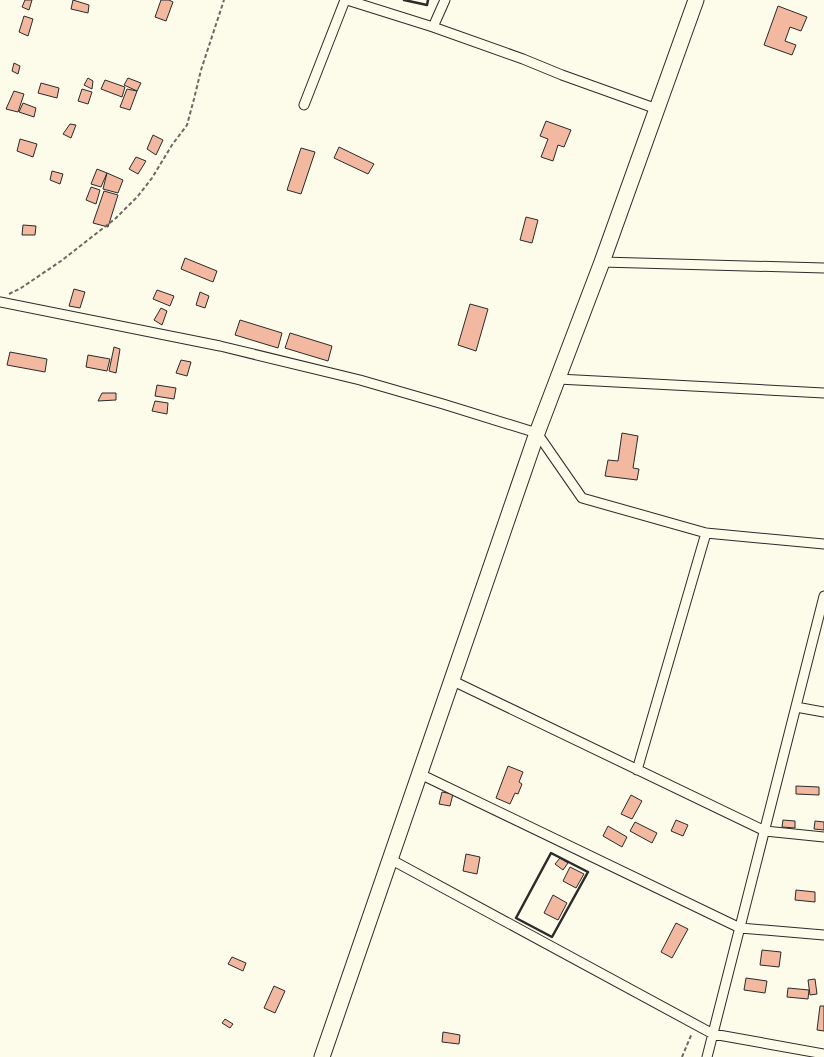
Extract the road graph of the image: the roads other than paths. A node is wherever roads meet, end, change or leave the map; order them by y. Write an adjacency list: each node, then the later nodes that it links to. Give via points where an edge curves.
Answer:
1 (346, 0): 4 (street); 5 (street)
2 (445, 0): 4 (street)
3 (696, 0): 6 (main road)
4 (433, 27): 6 (street)
5 (304, 105)
6 (657, 109): 7 (main road)
7 (602, 262): 8 (street); 10 (main road)
8 (824, 268)
9 (3, 298): 12 (street, via 360,380)
10 (558, 379): 11 (street); 12 (main road)
11 (824, 393)
12 (537, 434): 13 (street, via 582,498); 16 (main road)
13 (706, 533): 14 (street); 19 (street)
14 (824, 544)
15 (824, 596): 17 (street)
16 (451, 680): 19 (street); 20 (main road)
17 (796, 707): 18 (street); 21 (street)
18 (824, 712)
19 (637, 770): 21 (street)
20 (420, 774): 23 (main road); 24 (street)
21 (764, 831): 22 (street); 24 (street)
22 (824, 837)
23 (390, 859): 26 (street); 28 (main road)
24 (740, 928): 25 (street); 26 (street)
25 (824, 935)
26 (713, 1034): 27 (street); 29 (street)
27 (824, 1054)
28 (322, 1057)
29 (707, 1057)

